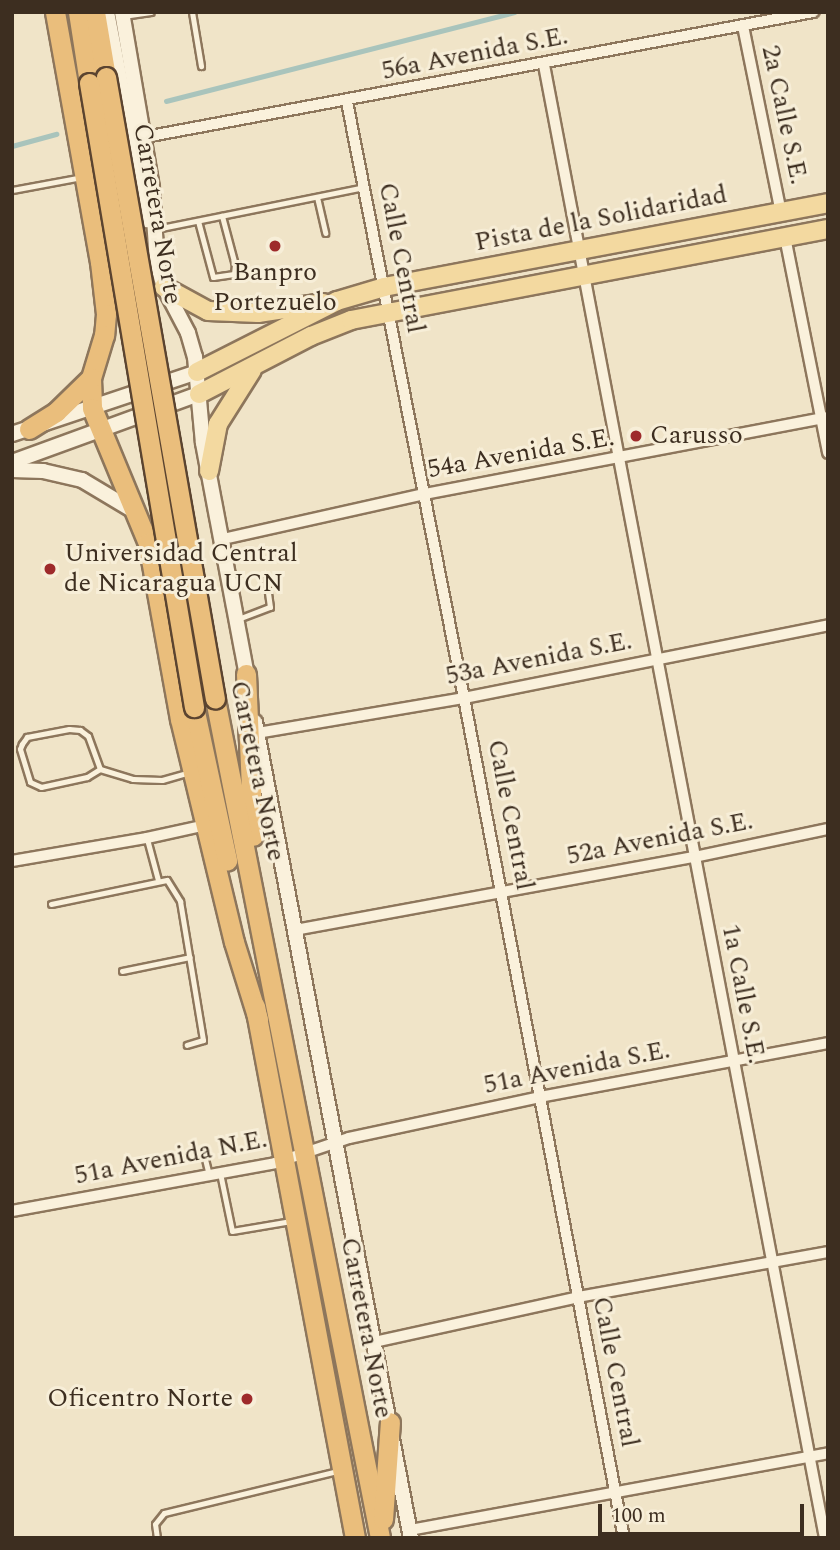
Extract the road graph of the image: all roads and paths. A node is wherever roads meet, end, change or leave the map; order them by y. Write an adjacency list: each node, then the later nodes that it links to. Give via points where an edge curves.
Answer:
1 (55, 12): 15 (highway)
2 (78, 12): 12 (highway, Carretera Norte)
3 (95, 12): 12 (highway, Carretera Norte)
4 (107, 12): 28 (street)
5 (151, 12): 8 (lane)
6 (192, 12): 11 (lane)
7 (813, 12): 9 (street, 56a Avenida S.E.)
8 (122, 14): 14 (street)
9 (743, 26): 10 (street, 56a Avenida S.E.); 20 (street, 2a Calle S.E.)
10 (544, 65): 13 (street, 56a Avenida S.E.); 27 (street)
11 (201, 66)
12 (98, 80): 66 (highway, Carretera Norte, bridge); 71 (highway, Carretera Norte, bridge, via 194,707)
13 (347, 102): 14 (street, 56a Avenida S.E.); 16 (street, Calle Central)
14 (145, 137): 23 (street)
15 (85, 176): 17 (lane); 36 (highway, via 106,314)
16 (364, 187): 18 (lane); 30 (street, Calle Central)
17 (12, 190)
18 (317, 197): 21 (lane); 25 (lane)
19 (828, 203): 20 (main road, Pista de la Solidaridad)
20 (781, 212): 27 (main road, Pista de la Solidaridad)
21 (222, 216): 22 (lane); 22 (lane, via 234,274 213,277)
22 (198, 221): 23 (lane)
23 (156, 229): 28 (street)
24 (828, 229): 26 (main road, Pista de la Solidaridad)
25 (325, 233)
26 (785, 237): 29 (main road, Pista de la Solidaridad); 39 (street)
27 (580, 249): 29 (street); 30 (main road, Pista de la Solidaridad)
28 (157, 263): 31 (street)
29 (585, 274): 33 (main road, Pista de la Solidaridad); 43 (street)
30 (384, 287): 32 (main road, Pista de la Solidaridad); 33 (street, Calle Central)
31 (164, 288): 32 (main road, via 208,311 233,313); 35 (street, via 188,334)
32 (337, 301): 35 (main road)
33 (389, 311): 34 (main road, Pista de la Solidaridad, via 332,326); 47 (street, Calle Central)
34 (255, 367): 37 (main road, Pista de la Solidaridad); 46 (main road, via 218,424)
35 (197, 372): 37 (street); 38 (street)
36 (91, 378): 38 (highway); 41 (highway, via 56,412)
37 (199, 394): 40 (street); 46 (street)
38 (92, 408): 40 (highway); 41 (street)
39 (825, 418): 42 (street); 43 (street, 54a Avenida S.E.)
40 (98, 429): 44 (street); 48 (highway)
41 (20, 432)
42 (828, 453)
43 (621, 458): 47 (street, 54a Avenida S.E.); 53 (street, 1a Calle S.E.)
44 (12, 462)
45 (12, 470): 48 (street, via 82,480)
46 (208, 471): 49 (street)
47 (425, 494): 49 (street, 54a Avenida S.E.); 55 (street, Calle Central)
48 (132, 510): 58 (highway, via 148,543)
49 (223, 539): 51 (street)
50 (266, 580): 51 (lane, via 270,607)
51 (238, 619): 54 (street)
52 (828, 625): 53 (street, 53a Avenida S.E.)
53 (655, 659): 55 (street, 53a Avenida S.E.); 62 (street, 1a Calle S.E.)
54 (246, 674): 56 (street); 66 (highway)
55 (464, 698): 56 (street, 53a Avenida S.E.); 65 (street, Calle Central)
56 (257, 733): 68 (street)
57 (100, 769): 57 (lane, via 88,736 80,730 27,737 20,749 34,785 87,777); 58 (lane, via 133,779 162,780)
58 (193, 772): 59 (highway)
59 (206, 825): 61 (street); 71 (highway, via 234,943)
60 (828, 829): 62 (street, 52a Avenida S.E.)
61 (147, 838): 63 (street); 64 (lane)
62 (694, 857): 65 (street, 52a Avenida S.E.); 74 (street, 1a Calle S.E.)
63 (12, 861)
64 (158, 880): 67 (lane); 69 (lane, via 167,880 180,901)
65 (501, 892): 68 (street, 52a Avenida S.E.); 75 (street, Calle Central)
66 (256, 897): 77 (highway, Carretera Norte)
67 (51, 904)
68 (295, 930): 76 (street)
69 (190, 957): 70 (lane); 73 (lane, via 204,1040)
70 (122, 971)
71 (258, 1019): 79 (highway, Carretera Norte)
72 (828, 1043): 74 (street, 51a Avenida S.E.)
73 (187, 1045)
74 (732, 1061): 75 (street, 51a Avenida S.E.); 84 (street, 1a Calle S.E.)
75 (540, 1097): 76 (street, 51a Avenida S.E.); 85 (street, Calle Central)
76 (335, 1142): 77 (street, 51a Avenida N.E.); 86 (street)
77 (305, 1153): 79 (street, 51a Avenida N.E.); 95 (highway, Carretera Norte)
78 (205, 1159): 80 (lane)
79 (284, 1160): 80 (street, 51a Avenida N.E.); 82 (highway, Carretera Norte)
80 (215, 1174): 81 (street, 51a Avenida N.E.); 82 (lane, via 232,1231)
81 (12, 1211)
82 (296, 1220): 90 (highway, Carretera Norte)
83 (828, 1252): 84 (street)
84 (774, 1264): 85 (street); 89 (street, 1a Calle S.E.)
85 (578, 1297): 86 (street); 91 (street, Calle Central)
86 (374, 1342): 87 (street)
87 (390, 1422): 92 (street); 95 (highway)
88 (828, 1453): 89 (street)
89 (808, 1457): 91 (street); 97 (street, 1a Calle S.E.)
90 (343, 1470): 93 (lane, via 164,1513 155,1524); 94 (highway, Carretera Norte)
91 (615, 1490): 92 (street); 96 (street, Calle Central)
92 (411, 1534)
93 (157, 1538)
94 (355, 1538)
95 (381, 1538)
96 (624, 1538)
97 (825, 1538)

